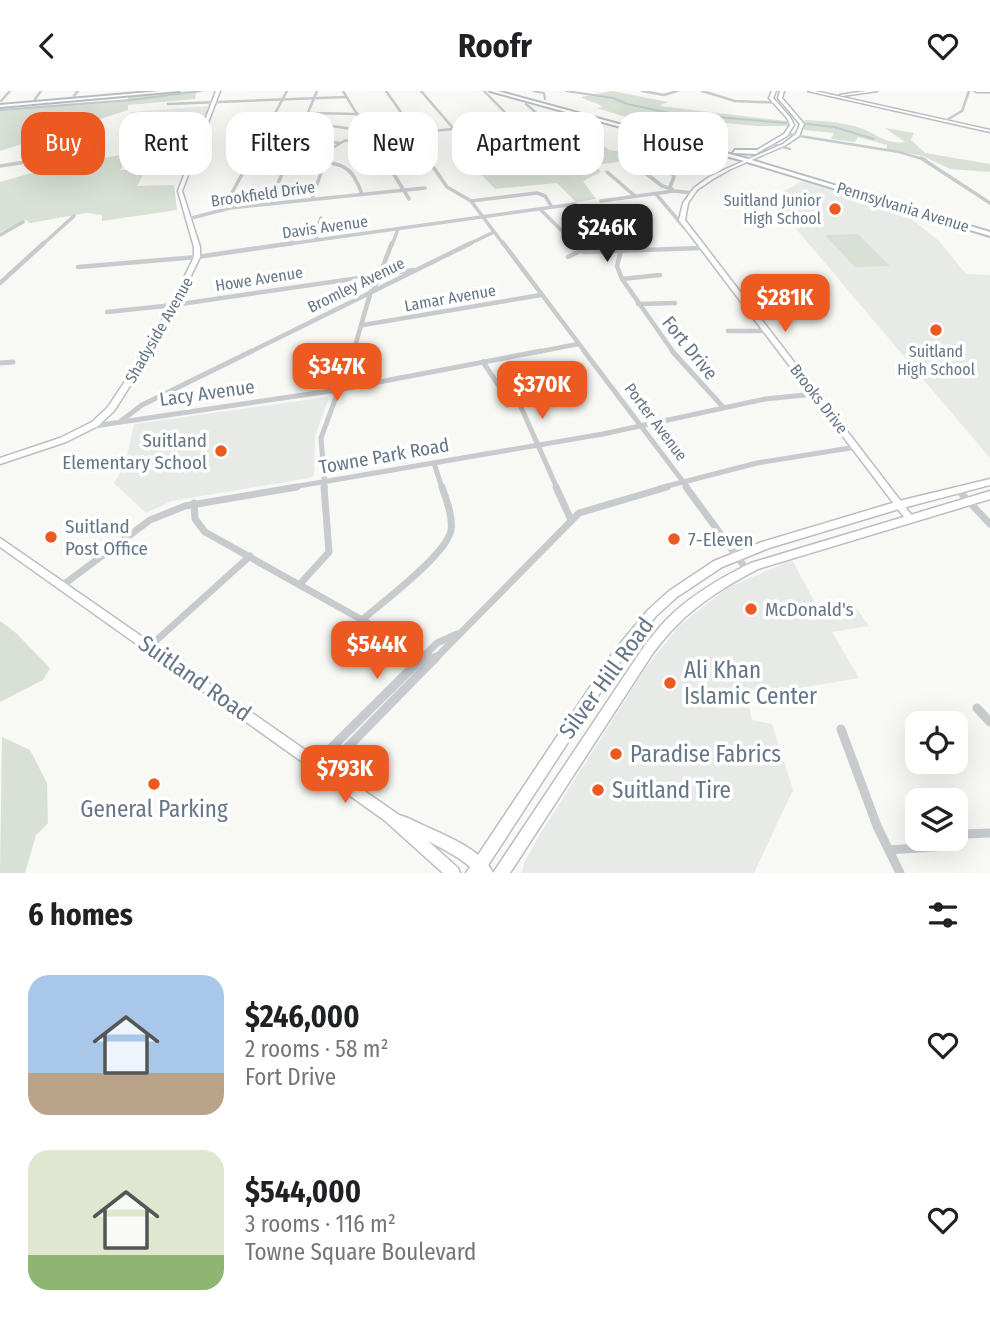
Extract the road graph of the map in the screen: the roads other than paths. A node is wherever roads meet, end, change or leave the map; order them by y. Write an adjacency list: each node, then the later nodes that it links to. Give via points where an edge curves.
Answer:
1 (10, 91): 34 (street)
2 (41, 91): 31 (street)
3 (78, 91): 27 (street)
4 (153, 91): 34 (highway)
5 (177, 91): 34 (highway)
6 (218, 91): 33 (street, Shadyside Avenue)
7 (287, 91): 32 (street)
8 (317, 91): 30 (street)
9 (343, 91): 29 (street)
10 (386, 91): 42 (street, Porter Avenue)
11 (421, 91): 47 (street)
12 (484, 91): 43 (street)
13 (492, 91): 46 (highway, Pennsylvania Avenue)
14 (506, 91): 60 (highway, Pennsylvania Avenue)
15 (642, 91): 16 (street, via 663,95)
16 (677, 91)
17 (702, 91): 35 (street, via 732,101)
18 (774, 91): 35 (street)
19 (782, 91): 36 (street, via 779,95)
20 (810, 91): 25 (street)
21 (875, 91): 26 (street)
22 (969, 91): 45 (street, via 962,111)
23 (977, 91): 24 (street)
24 (990, 92)
25 (825, 94): 26 (street); 28 (street)
26 (846, 95): 28 (street)
27 (74, 96)
28 (833, 96): 45 (street)
29 (346, 97): 30 (street); 41 (street)
30 (314, 98): 32 (street); 40 (street)
31 (35, 99)
32 (283, 99): 33 (street); 39 (street)
33 (214, 102): 37 (street); 96 (street, Shadyside Avenue, via 180,186)
34 (0, 103)
35 (775, 103): 36 (street); 49 (street, via 790,119)
36 (784, 103): 50 (street, via 800,120)
37 (168, 104)
38 (526, 104): 44 (street)
39 (276, 112)
40 (308, 112)
41 (357, 112)
42 (399, 112)
43 (504, 112)
44 (535, 112)
45 (945, 121): 48 (street)
46 (618, 125)
47 (452, 127)
48 (990, 131)
49 (788, 134): 50 (street); 54 (street)
50 (798, 135): 56 (street); 85 (street, via 925,159)
51 (348, 141): 53 (street)
52 (334, 142): 53 (street)
53 (340, 143): 55 (street)
54 (772, 144): 56 (street); 60 (street)
55 (334, 147)
56 (781, 147): 57 (street); 60 (street)
57 (790, 149)
58 (728, 154): 60 (highway, Pennsylvania Avenue)
59 (728, 156): 63 (highway)
60 (754, 156): 63 (street); 65 (highway, Pennsylvania Avenue); 65 (highway)
61 (21, 162): 64 (street)
62 (334, 164): 79 (street, via 350,171)
63 (737, 164): 65 (highway); 78 (street)
64 (0, 165)
65 (770, 165): 99 (highway, Pennsylvania Avenue); 102 (highway, Pennsylvania Avenue)
66 (438, 171): 84 (street, Porter Avenue, via 451,191)
67 (607, 171): 81 (street)
68 (242, 175): 89 (street)
69 (281, 175): 86 (street)
70 (320, 175): 82 (street)
71 (394, 175): 76 (street)
72 (648, 175): 74 (street)
73 (672, 175): 74 (street)
74 (670, 187): 77 (street)
75 (425, 188): 76 (street, Brookfield Drive)
76 (403, 190): 79 (street, Brookfield Drive); 83 (street)
77 (674, 191): 78 (street); 80 (street)
78 (694, 193): 92 (street)
79 (362, 194): 82 (street, Brookfield Drive)
80 (656, 194): 81 (street); 91 (street)
81 (635, 197): 107 (street, via 601,204 622,240)
82 (312, 199): 86 (street, Brookfield Drive)
83 (409, 199)
84 (471, 201): 88 (street, via 535,193 545,196); 94 (street, Porter Avenue)
85 (990, 203)
86 (269, 204): 89 (street, Brookfield Drive)
87 (575, 204): 88 (street, Davis Avenue)
88 (552, 207): 90 (street, Davis Avenue)
89 (223, 209): 96 (street, Brookfield Drive)
90 (540, 209): 94 (street, Davis Avenue); 106 (street)
91 (672, 212): 92 (street); 101 (street)
92 (683, 212): 101 (street, Brooks Drive)
93 (75, 216): 115 (street)
94 (483, 217): 98 (street, Davis Avenue); 100 (street, Porter Avenue)
95 (321, 218): 104 (street)
96 (188, 219): 108 (street, Shadyside Avenue)
97 (23, 222): 103 (street)
98 (398, 229): 104 (street, Davis Avenue); 112 (street)
99 (990, 229)
100 (494, 232): 111 (street, Bromley Avenue); 117 (street, Porter Avenue)
101 (689, 233): 105 (street, Brooks Drive)
102 (990, 234)
103 (0, 235)
104 (317, 240): 108 (street, Davis Avenue)
105 (702, 248): 107 (street); 124 (street, Brooks Drive)
106 (580, 251): 107 (street); 109 (street)
107 (621, 251): 114 (street, via 617,265)
108 (197, 257): 110 (street, Davis Avenue); 120 (street, Shadyside Avenue)
109 (568, 257)
110 (78, 267)
111 (415, 270): 112 (street, Howe Avenue); 116 (street, Bromley Avenue)
112 (380, 273): 116 (street); 120 (street, Howe Avenue)
113 (660, 275): 114 (street)
114 (622, 279): 119 (street, Fort Drive)
115 (0, 283)
116 (372, 290): 122 (street); 134 (street, Bromley Avenue, via 142,405)
117 (541, 295): 122 (street, Lamar Avenue); 125 (street, Porter Avenue)
118 (675, 303): 119 (street, Fort Drive)
119 (639, 304): 133 (street, Fort Drive, via 671,350)
120 (174, 305): 121 (street, Howe Avenue); 136 (street, Shadyside Avenue, via 115,404)
121 (107, 312)
122 (363, 325): 129 (street)
123 (728, 331): 124 (street)
124 (766, 331): 130 (street, Brooks Drive)
125 (578, 344): 127 (street, Lacy Avenue); 135 (street, Porter Avenue)
126 (13, 362): 128 (street)
127 (483, 362): 129 (street, Lacy Avenue); 131 (street)
128 (0, 363)
129 (338, 390): 134 (street, Lacy Avenue); 141 (street, via 321,438)
130 (815, 394): 133 (street, Towne Park Road); 138 (street, Brooks Drive)
131 (507, 405)
132 (521, 407): 137 (street)
133 (723, 407): 135 (street, Towne Park Road)
134 (119, 422): 136 (street, Lacy Avenue)
135 (642, 426): 137 (street, Towne Park Road); 143 (street, Porter Avenue)
136 (88, 428): 139 (street, Shadyside Avenue)
137 (539, 445): 140 (street, Towne Park Road); 150 (street)
138 (856, 447): 143 (street, via 804,453); 148 (street, Brooks Drive)
139 (0, 461)
140 (434, 463): 141 (street, Towne Park Road); 158 (street, via 450,521 449,538)
141 (325, 481): 147 (street, Towne Park Road); 156 (street, via 329,552)
142 (990, 482): 144 (main road, Silver Hill Road)
143 (684, 483): 150 (street, via 590,508); 153 (street, Porter Avenue)
144 (958, 490): 146 (street); 148 (main road, Silver Hill Road)
145 (990, 495): 146 (main road, Silver Hill Road)
146 (968, 501): 149 (main road, Silver Hill Road); 151 (street)
147 (194, 503): 154 (street, via 195,519 205,531); 157 (street, Towne Park Road, via 150,520)
148 (899, 505): 149 (street, Brooks Drive); 153 (main road, Silver Hill Road)
149 (910, 519): 155 (main road, Silver Hill Road)
150 (571, 520): 159 (street)
151 (990, 524)
152 (0, 542): 157 (street, Suitland Road)
153 (738, 555): 155 (street, Porter Avenue); 170 (main road, Silver Hill Road, via 692,580 640,626 584,705)
154 (250, 556): 156 (street); 160 (street)
155 (747, 570): 172 (main road, Silver Hill Road, via 698,599 649,649)
156 (300, 584): 158 (street)
157 (63, 585): 160 (street, Suitland Road)
158 (363, 619): 161 (street)
159 (461, 632): 161 (street, via 437,643); 162 (street)
160 (149, 646): 166 (street, Suitland Road)
161 (425, 655): 162 (street); 166 (street, via 328,751)
162 (434, 660): 166 (street, via 337,758)
163 (977, 708): 164 (street)
164 (990, 722)
165 (841, 729): 169 (street)
166 (324, 763): 167 (street, Suitland Road)
167 (389, 815): 170 (street, Suitland Road); 171 (street, Suitland Road)
168 (990, 832): 169 (street, via 964,834 948,846)
169 (889, 850): 173 (street)
170 (480, 870)
171 (453, 873)
172 (501, 873)
173 (900, 873)

